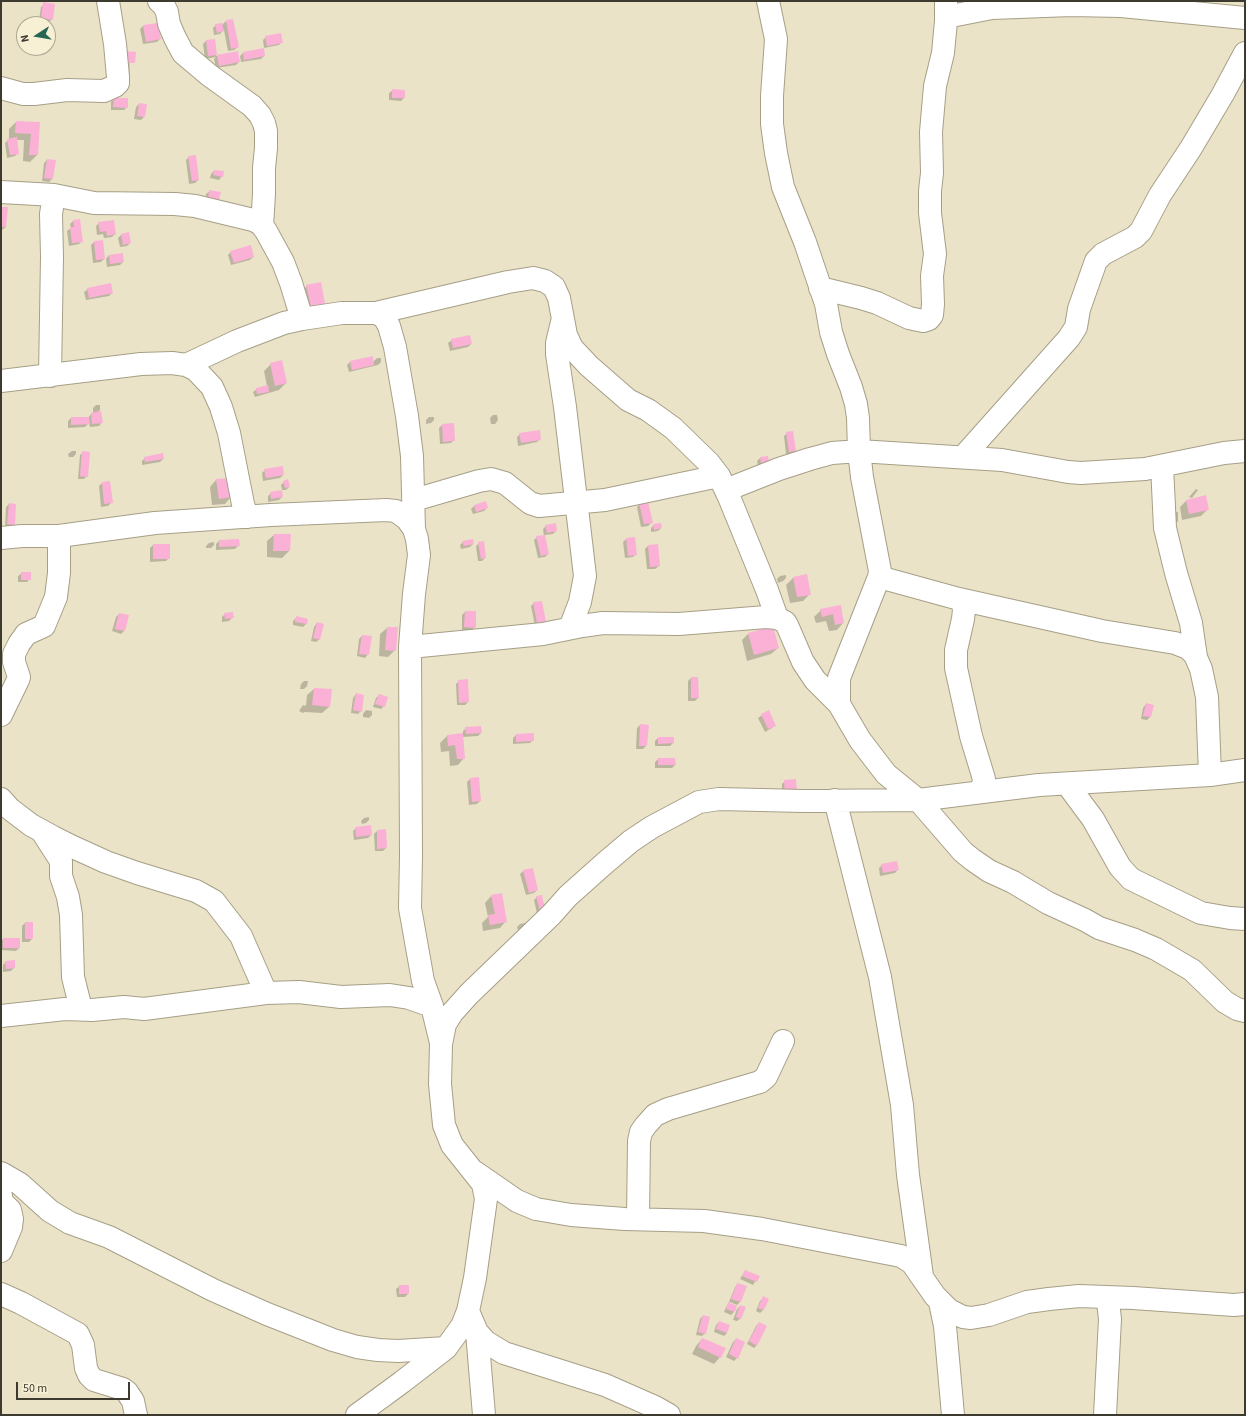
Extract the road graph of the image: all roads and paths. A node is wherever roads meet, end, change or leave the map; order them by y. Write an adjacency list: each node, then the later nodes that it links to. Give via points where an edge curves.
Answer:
1 (108, 1): 7 (street, via 118,77 115,86 104,91 67,90 34,94)
2 (159, 1): 10 (street, via 167,12 172,31 183,53 252,106 264,123 266,148)
3 (768, 1): 11 (street, via 776,39 772,124 776,153 783,187)
4 (946, 9): 5 (street, via 1122,6); 11 (street, via 943,53 935,86 932,116 930,213 935,254 932,315 923,321 909,318 877,303)
5 (1245, 18)
6 (1245, 53): 20 (street, via 1141,231 1096,261 1079,309 1076,327 1069,338)
7 (1, 88)
8 (1, 192): 9 (street)
9 (54, 195): 10 (street, via 94,203 194,206 254,220); 16 (street, via 51,214)
10 (262, 226): 14 (street, via 283,262)
11 (820, 288): 19 (street, via 831,332 856,404)
12 (376, 313): 13 (street, via 533,278 545,280 554,287); 14 (street, via 342,313); 23 (street, via 384,317 394,347 407,416)
13 (563, 316): 22 (street, via 566,335 572,348 585,362 628,400 648,410 673,428 705,459); 24 (street, via 557,354)
14 (302, 319): 15 (street, via 237,341)
15 (186, 365): 16 (street, via 140,364); 25 (street, via 196,370 212,387 221,407)
16 (50, 376): 17 (street)
17 (1, 380)
18 (1245, 450): 21 (street)
19 (859, 451): 20 (street); 22 (street, via 832,453 780,470); 29 (street, via 879,562)
20 (963, 457): 21 (street, via 1002,460 1081,473)
21 (1162, 466): 34 (street, via 1165,528 1191,623)
22 (722, 483): 24 (street); 31 (street)
23 (414, 500): 24 (street, via 491,479 505,483 530,503 539,506); 26 (street)
24 (575, 502): 32 (street, via 584,576 580,602)
25 (247, 517): 26 (street, via 386,510 396,511 402,515); 27 (street, via 155,523)
26 (414, 529): 33 (street, via 419,555)
27 (59, 536): 28 (street); 36 (street, via 56,597 44,626 26,634 14,654 19,677)
28 (1, 538)
29 (879, 577): 30 (street); 35 (street, via 839,678)
30 (962, 600): 34 (street, via 1102,631 1175,643 1188,648); 40 (street, via 964,610 956,650 956,668 984,779)
31 (777, 618): 32 (street, via 679,624 603,623); 35 (street, via 787,625 803,662 815,680)
32 (570, 628): 33 (street, via 543,634)
33 (410, 647): 47 (street, via 410,908 423,981)
34 (1196, 657): 38 (street, via 1207,697)
35 (839, 704): 43 (street, via 860,740 886,774)
36 (1, 715)
37 (1245, 770): 38 (street)
38 (1210, 775): 39 (street)
39 (1067, 784): 40 (street); 45 (street, via 1131,880 1201,913)
40 (979, 792): 43 (street)
41 (1, 799): 44 (street, via 10,809)
42 (835, 800): 43 (street); 52 (street, via 719,798 699,802 652,827 631,841 580,884 469,994 445,1024); 58 (street, via 880,977 902,1105 908,1175)
43 (918, 800): 49 (street, via 963,852 978,864 1099,928 1161,952 1192,970 1225,1002)
44 (41, 831): 46 (street, via 106,862 196,891 214,901 241,936); 48 (street, via 61,861 61,876 71,915 73,977)
45 (1245, 919)
46 (266, 993): 47 (street, via 299,992 341,997 390,995); 48 (street, via 144,1009)
47 (432, 1006): 52 (street)
48 (81, 1009): 50 (street)
49 (1245, 1011)
50 (1, 1016)
51 (783, 1041): 56 (street, via 766,1077 760,1082 668,1109 646,1125 639,1141)
52 (441, 1044): 53 (street, via 440,1084 444,1125 452,1145)
53 (474, 1172): 56 (street, via 517,1200 536,1209 571,1215); 63 (street, via 483,1184 486,1199)
54 (1, 1173): 65 (street, via 20,1184 50,1211 70,1223 109,1237 213,1290 267,1314 357,1347 398,1351)
55 (1, 1196): 57 (street, via 2,1202 10,1210 12,1219)
56 (638, 1219): 58 (street, via 704,1221 884,1252 901,1256 912,1263)
57 (1, 1251)
58 (922, 1276): 61 (street)
59 (1, 1294): 67 (street, via 78,1334 89,1375 94,1380 127,1392 133,1401)
60 (1106, 1296): 61 (street, via 1079,1296 1027,1302 989,1315 971,1318 949,1310); 62 (street); 71 (street, via 1110,1319)
61 (940, 1302): 70 (street, via 945,1326)
62 (1245, 1304)
63 (468, 1311): 64 (street); 65 (street, via 462,1326)
64 (477, 1332): 66 (street, via 486,1342 504,1353 605,1385); 69 (street)
65 (446, 1348): 68 (street)
66 (666, 1414)
67 (136, 1415)
68 (357, 1415)
69 (484, 1415)
70 (953, 1415)
71 (1105, 1415)

